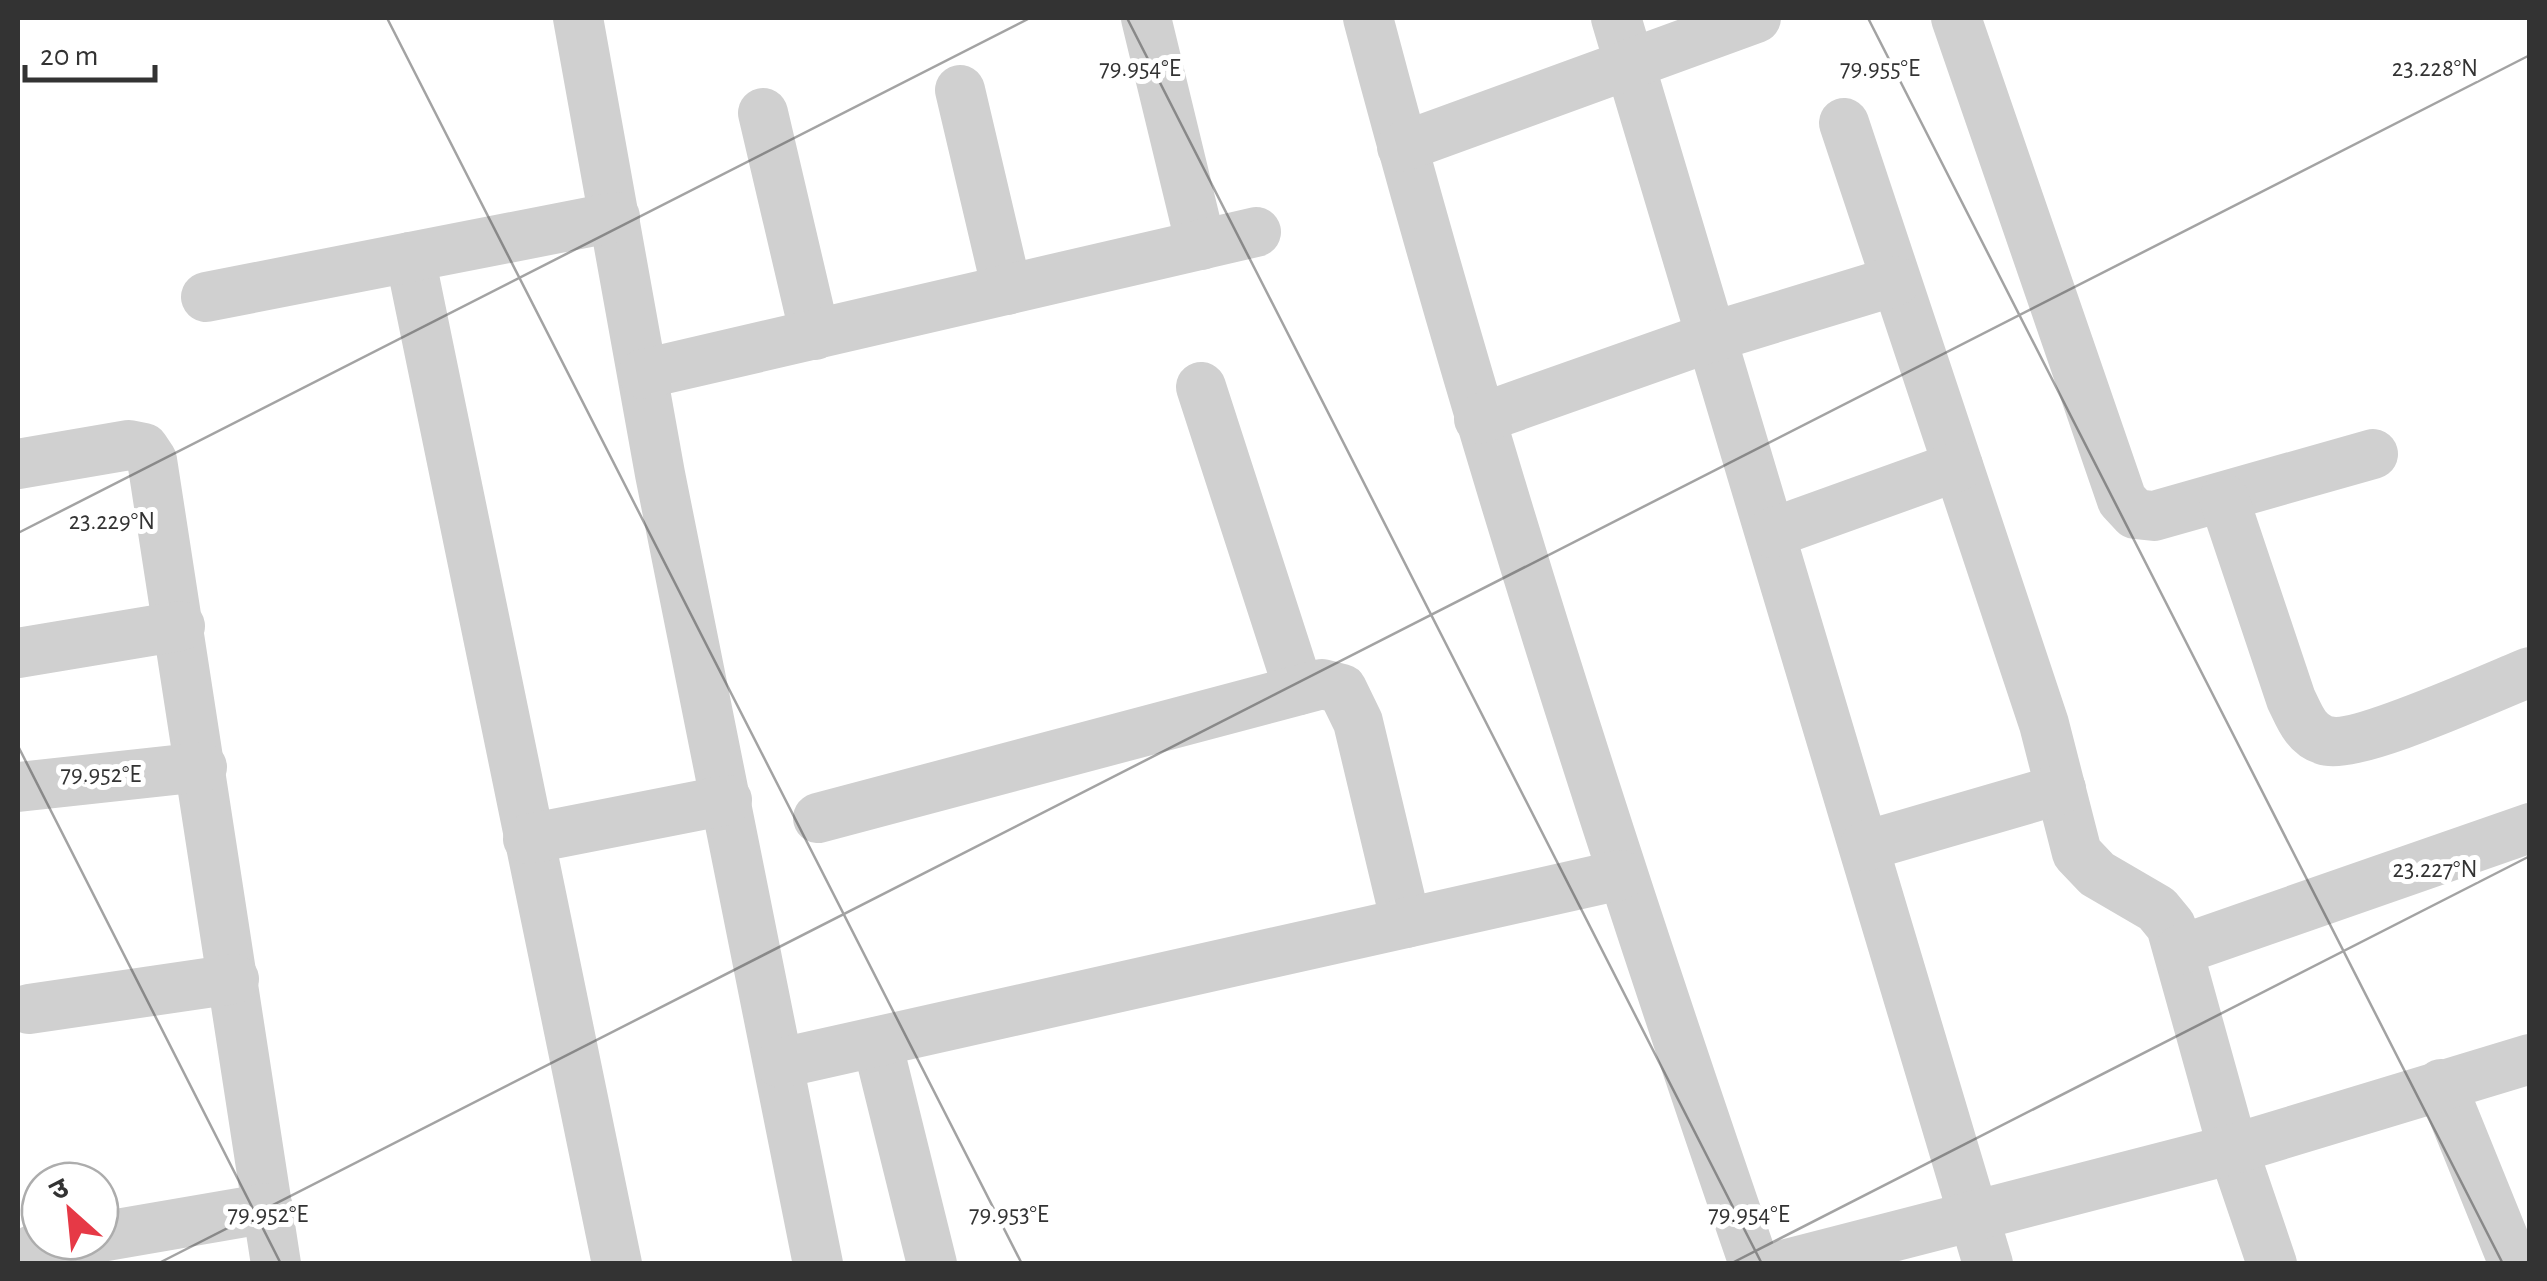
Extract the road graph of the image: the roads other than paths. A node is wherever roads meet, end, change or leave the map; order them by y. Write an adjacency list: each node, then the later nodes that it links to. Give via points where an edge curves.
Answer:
1 (578, 18): 12 (street)
2 (1146, 18): 14 (street)
3 (1368, 18): 11 (street)
4 (1616, 18): 7 (street)
5 (1756, 18): 7 (street)
6 (1956, 18): 27 (street, via 2122,500 2135,514 2154,516)
7 (1630, 67): 11 (street); 20 (street)
8 (960, 90): 17 (street)
9 (762, 113): 19 (street)
10 (1844, 122): 16 (street)
11 (1402, 147): 23 (street)
12 (615, 217): 15 (street); 21 (street)
13 (1256, 232): 14 (street)
14 (1201, 244): 17 (street)
15 (410, 257): 18 (street); 39 (street)
16 (1895, 281): 20 (street); 26 (street)
17 (1007, 290): 19 (street)
18 (206, 297)
19 (815, 334): 21 (street)
20 (1708, 338): 23 (street); 28 (street)
21 (642, 374): 36 (street)
22 (1201, 387): 32 (street)
23 (1479, 419): 41 (street)
24 (2373, 454): 27 (street)
25 (18, 464): 29 (street, via 144,448 157,478)
26 (1958, 466): 28 (street); 35 (street)
27 (2224, 499): 31 (street, via 2291,699 2320,740 2341,744 2374,734)
28 (1772, 533): 40 (street)
29 (180, 626): 30 (street); 33 (street)
30 (18, 653)
31 (2530, 672)
32 (1299, 690): 37 (street); 42 (street, via 1322,684 1342,689 1351,702)
33 (202, 767): 34 (street); 44 (street)
34 (18, 787)
35 (2061, 789): 40 (street); 43 (street, via 2077,852 2097,874 2158,908)
36 (727, 800): 39 (street); 48 (street)
37 (818, 818)
38 (2530, 828): 43 (street)
39 (528, 839): 55 (street)
40 (1865, 846): 52 (street)
41 (1620, 875): 42 (street); 58 (street)
42 (1406, 923): 46 (street)
43 (2180, 950): 50 (street)
44 (234, 978): 45 (street); 51 (street)
45 (28, 1009)
46 (878, 1042): 48 (street); 57 (street)
47 (2530, 1059): 49 (street)
48 (781, 1063): 56 (street)
49 (2441, 1084): 50 (street); 62 (street)
50 (2232, 1149): 52 (street); 61 (street)
51 (268, 1208): 53 (street); 54 (street)
52 (1973, 1216): 59 (street); 60 (street)
53 (120, 1234)
54 (276, 1264)
55 (616, 1264)
56 (818, 1264)
57 (932, 1264)
58 (1754, 1264)
59 (1787, 1264)
60 (1988, 1264)
61 (2272, 1264)
62 (2514, 1264)

